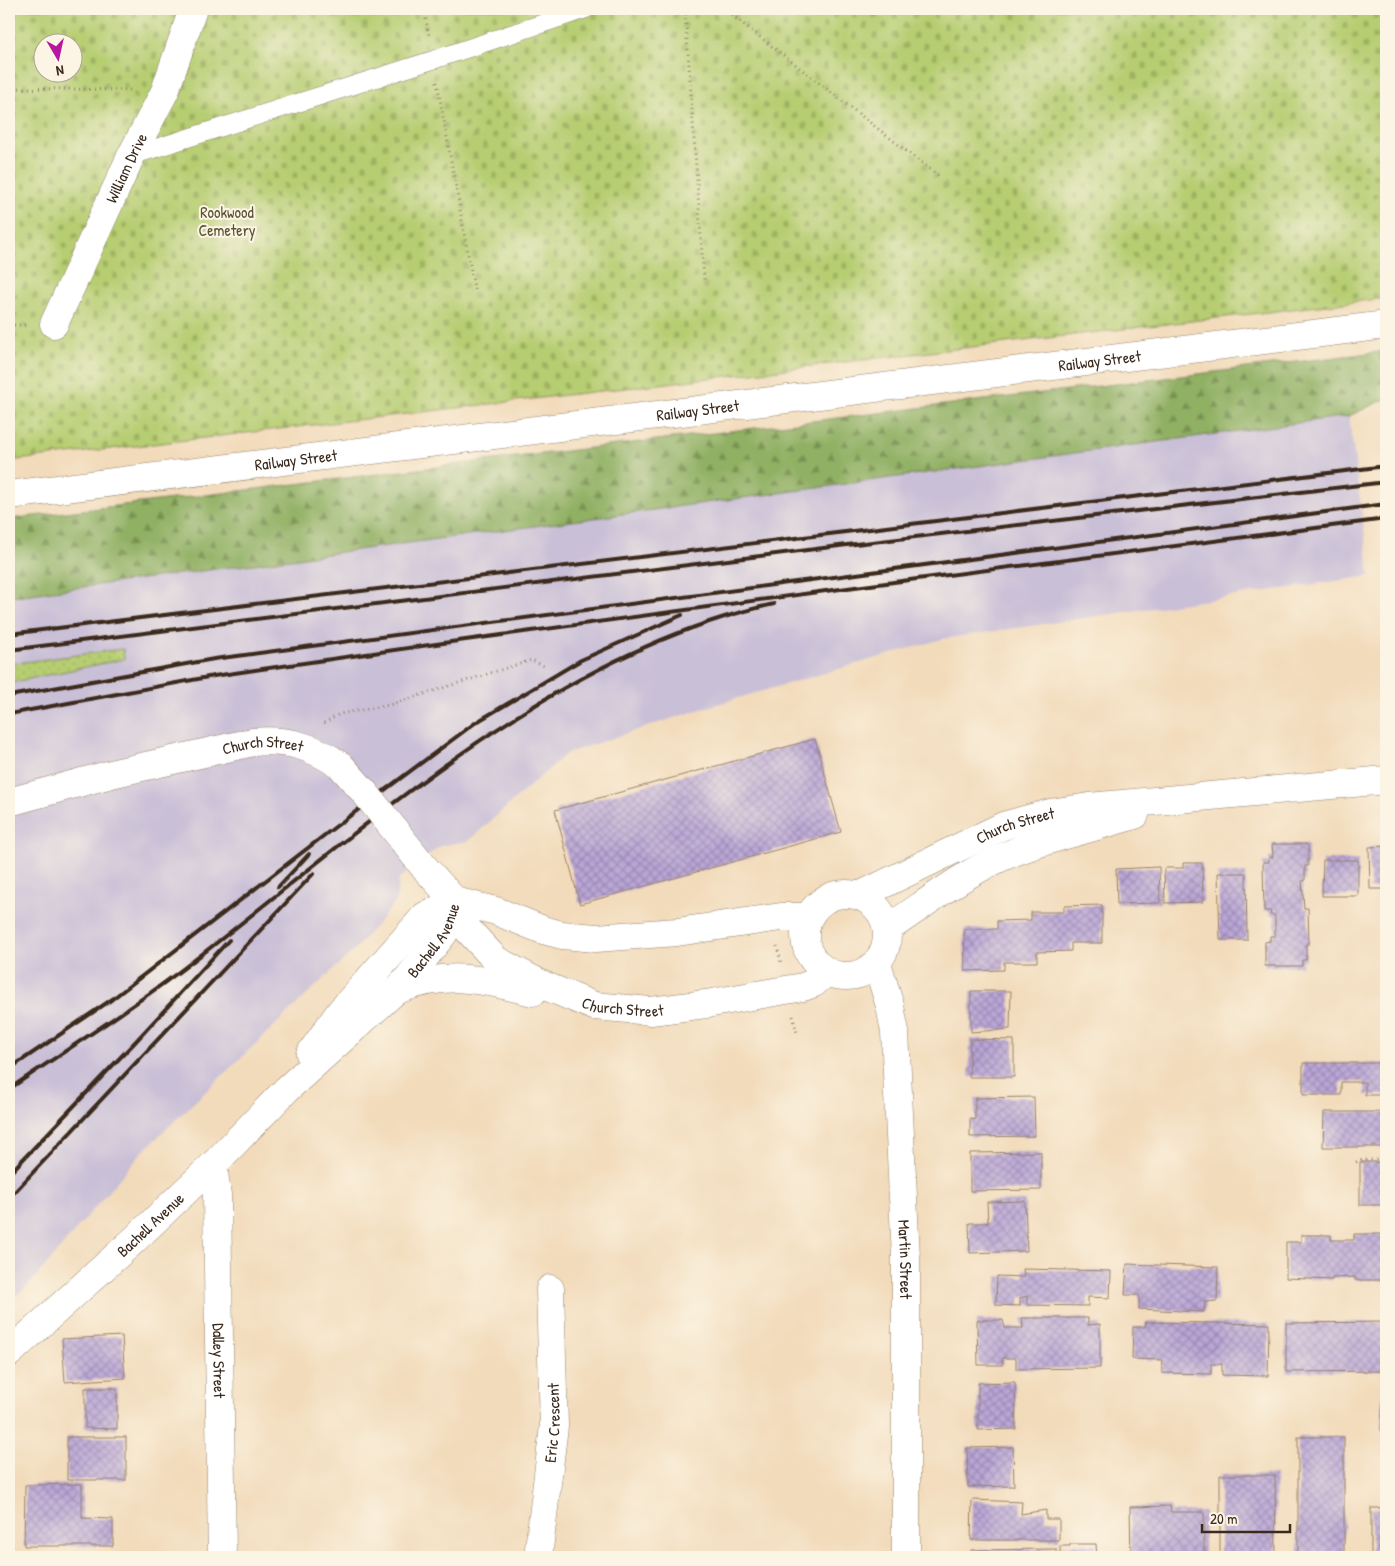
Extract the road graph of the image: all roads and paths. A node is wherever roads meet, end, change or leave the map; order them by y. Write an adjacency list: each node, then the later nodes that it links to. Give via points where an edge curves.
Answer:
1 (193, 9): 8 (main road, William Drive)
2 (424, 9): 6 (path)
3 (586, 9): 6 (lane)
4 (684, 9): 11 (path)
5 (724, 9): 10 (path)
6 (433, 60): 9 (lane); 12 (path)
7 (9, 88): 8 (path)
8 (164, 91): 9 (main road, William Drive)
9 (131, 156): 13 (main road, William Drive)
10 (940, 177)
11 (704, 280)
12 (475, 293)
13 (54, 324)
14 (1386, 325): 15 (main road, Railway Street)
15 (9, 495)
16 (544, 666): 17 (path, via 532,660 389,705 340,714)
17 (291, 743): 20 (main road, Church Street, via 275,740 253,742 208,751); 22 (main road, Church Street, bridge, via 315,750 341,766)
18 (1386, 780): 19 (main road, Church Street)
19 (1186, 800): 21 (main road, Church Street, via 1089,807 1050,813 1003,826); 24 (main road, Church Street, via 1000,858)
20 (9, 802)
21 (859, 896): 23 (main road, via 838,894 826,899); 24 (main road, via 875,905)
22 (455, 901): 23 (main road, via 496,911 562,935 596,938 677,932 782,917); 27 (main road, Bachell Avenue, via 444,933); 28 (main road, Church Street, via 468,930 496,960); 29 (main road, Bachell Avenue, via 424,916 339,1013)
23 (809, 917): 26 (main road, via 807,948 812,958)
24 (887, 929): 25 (main road, via 888,941)
25 (877, 963): 26 (main road, via 854,976); 37 (main road, Martin Street, via 895,1032 903,1189)
26 (827, 972): 28 (main road, Church Street, via 814,983 794,989 691,1006 632,1011)
27 (395, 991): 28 (main road, via 432,979 466,978); 29 (main road, Bachell Avenue)
28 (594, 1006)
29 (287, 1089): 32 (main road, Bachell Avenue)
30 (1386, 1160): 31 (path)
31 (1356, 1162)
32 (213, 1165): 34 (main road, Bachell Avenue); 35 (main road, Dalley Street, via 217,1195)
33 (550, 1289): 36 (main road, Eric Crescent, via 554,1426)
34 (12, 1345)
35 (222, 1557)
36 (538, 1557)
37 (906, 1557)

